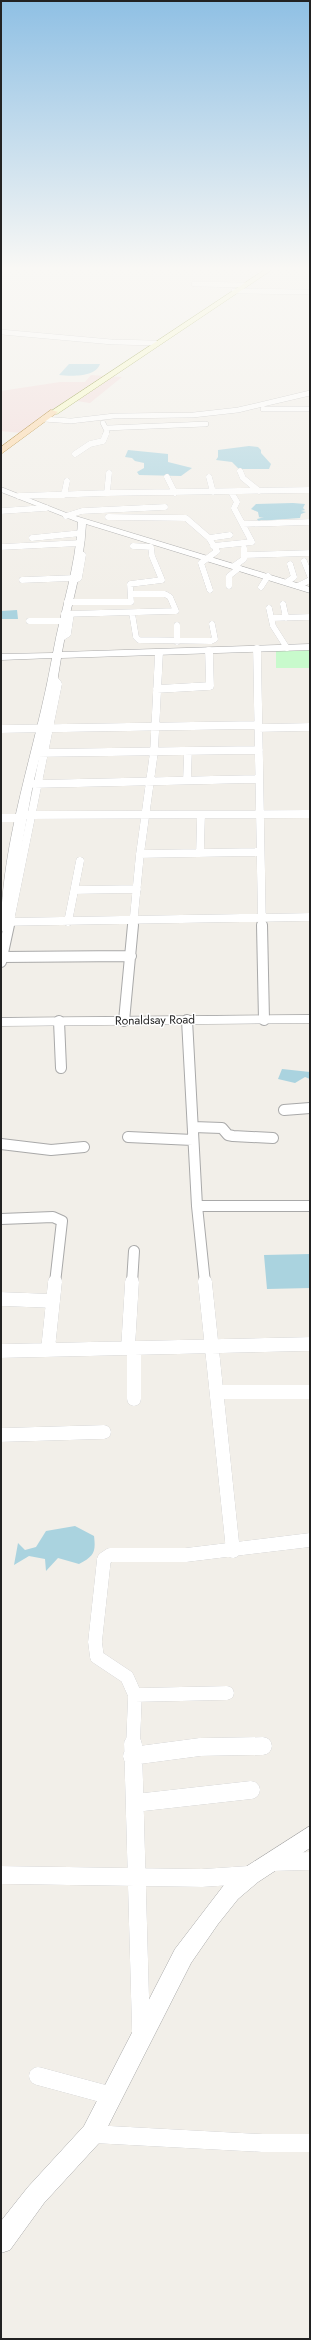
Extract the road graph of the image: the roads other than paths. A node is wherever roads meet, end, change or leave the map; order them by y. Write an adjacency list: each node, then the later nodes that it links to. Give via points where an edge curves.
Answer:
1 (104, 378): 5 (main road)
2 (310, 393): 4 (street)
3 (310, 409): 4 (street)
4 (238, 410): 6 (street)
5 (54, 412): 8 (main road)
6 (151, 416): 7 (street); 10 (street)
7 (96, 418): 8 (street, via 71,421); 11 (street)
8 (43, 419): 13 (main road)
9 (205, 426): 10 (street)
10 (157, 427): 11 (street); 12 (street)
11 (107, 430): 14 (street, via 103,441 90,444)
12 (160, 436)
13 (1, 451)
14 (75, 454)
15 (240, 471): 22 (street, via 243,478)
16 (109, 473): 25 (street)
17 (209, 476): 23 (street)
18 (167, 477): 26 (street)
19 (67, 481): 27 (street)
20 (1, 489): 28 (street)
21 (310, 490): 22 (street)
22 (259, 491): 24 (street)
23 (213, 492): 24 (street); 26 (street)
24 (231, 492): 36 (street, via 237,502 234,508)
25 (107, 493): 26 (street); 27 (street)
26 (175, 493)
27 (64, 495): 28 (street)
28 (19, 496): 30 (street)
29 (165, 507): 32 (street)
30 (46, 508): 31 (street); 32 (street)
31 (1, 512)
32 (71, 514): 34 (street)
33 (108, 517): 41 (street, via 186,518)
34 (82, 521): 38 (street); 50 (street)
35 (310, 522): 36 (street)
36 (245, 526): 37 (street); 44 (street, via 252,542)
37 (301, 527)
38 (82, 533): 40 (street); 43 (street)
39 (230, 535): 41 (street)
40 (32, 538)
41 (209, 538): 46 (street)
42 (1, 539): 47 (street)
43 (81, 543): 47 (street); 56 (street)
44 (241, 544): 46 (street); 49 (street)
45 (133, 546): 62 (street, via 151,548 162,579 130,584)
46 (213, 546): 50 (street, via 216,551)
47 (2, 547)
48 (310, 553): 49 (street)
49 (245, 554): 53 (street)
50 (211, 556): 53 (street); 61 (street, via 201,564)
51 (304, 561): 58 (street)
52 (290, 564): 57 (street)
53 (238, 565): 54 (street); 59 (street, via 229,576)
54 (268, 576): 57 (street); 60 (street)
55 (22, 580): 56 (street)
56 (73, 580): 63 (street)
57 (290, 580): 58 (street)
58 (307, 583)
59 (229, 586)
60 (261, 587)
61 (210, 590)
62 (132, 594): 63 (street, via 129,602); 66 (street, via 165,594 170,597 176,611)
63 (67, 602): 67 (street)
64 (283, 604): 70 (street)
65 (270, 608): 69 (street)
66 (132, 613): 67 (street); 74 (street, via 137,639)
67 (66, 616): 71 (street); 80 (street)
68 (310, 617): 70 (street)
69 (273, 618): 70 (street); 76 (street, via 274,627)
70 (286, 618)
71 (29, 621)
72 (212, 624): 74 (street, via 213,640)
73 (177, 625): 74 (street)
74 (177, 642)
75 (310, 647): 76 (street)
76 (287, 648): 77 (street)
77 (257, 649): 78 (street); 85 (street)
78 (209, 651): 79 (street); 82 (street, via 210,686)
79 (159, 653): 80 (street); 82 (street)
80 (57, 655): 81 (street); 86 (street)
81 (1, 657)
82 (157, 689): 84 (street)
83 (310, 726): 85 (street)
84 (156, 727): 85 (street); 86 (street); 90 (street)
85 (258, 727): 88 (street)
86 (46, 728): 87 (street); 91 (street)
87 (1, 729)
88 (258, 750): 89 (street); 92 (street)
89 (188, 751): 90 (street); 93 (street)
90 (154, 752): 91 (street); 94 (street)
91 (40, 753): 95 (street); 96 (street)
92 (259, 779): 93 (street); 97 (street)
93 (187, 780): 94 (street)
94 (150, 781): 95 (street); 100 (street)
95 (39, 783): 96 (street); 99 (street)
96 (28, 784): 99 (street)
97 (259, 814): 98 (street); 101 (street); 103 (street)
98 (310, 814)
99 (26, 816): 100 (street); 102 (street); 113 (street)
100 (144, 816): 101 (street); 105 (street)
101 (201, 816): 104 (street)
102 (1, 818)
103 (260, 852): 104 (street); 109 (street)
104 (200, 853): 105 (street)
105 (140, 854): 107 (street)
106 (80, 861): 108 (street)
107 (137, 889): 108 (street); 111 (street)
108 (75, 890): 112 (street)
109 (261, 918): 110 (street); 111 (street); 119 (street)
110 (310, 918)
111 (135, 921): 112 (street); 114 (street)
112 (68, 922): 113 (street)
113 (4, 923): 115 (street)
114 (131, 956): 115 (street); 117 (street)
115 (1, 959)
116 (310, 1019): 119 (street, Ronaldsay Road)
117 (124, 1020): 118 (street, Ronaldsay Road); 120 (street, Ronaldsay Road)
118 (187, 1020): 119 (street, Ronaldsay Road); 125 (street)
119 (264, 1020)
120 (59, 1021): 121 (street, Ronaldsay Road); 122 (street)
121 (1, 1022)
122 (61, 1068)
123 (310, 1108): 124 (street)
124 (284, 1110)
125 (193, 1127): 127 (street, via 222,1128 228,1135 233,1136); 128 (street)
126 (128, 1137): 128 (street)
127 (273, 1138)
128 (193, 1140): 131 (street)
129 (1, 1144): 130 (street, via 51,1150)
130 (84, 1148)
131 (197, 1206): 132 (street); 138 (street)
132 (310, 1206)
133 (1, 1219): 136 (street, via 61,1219)
134 (134, 1251): 139 (street)
135 (1, 1299): 136 (street)
136 (54, 1301): 140 (street)
137 (310, 1344): 138 (street)
138 (212, 1346): 139 (street); 142 (street)
139 (131, 1348): 140 (street); 144 (street)
140 (48, 1350): 141 (street)
141 (1, 1351)
142 (217, 1392): 143 (street); 148 (street)
143 (310, 1392)
144 (134, 1400)
145 (104, 1432): 146 (street)
146 (1, 1435)
147 (310, 1540): 148 (street)
148 (233, 1551): 150 (street, via 186,1555 110,1555 104,1559 95,1649 101,1661 127,1677)
149 (227, 1693): 150 (street)
150 (135, 1695): 152 (street)
151 (263, 1746): 152 (street, via 200,1747)
152 (132, 1756): 154 (street)
153 (251, 1790): 154 (street)
154 (135, 1803): 160 (street)
155 (310, 1836): 157 (street)
156 (310, 1861): 157 (street)
157 (272, 1862): 159 (street)
158 (1, 1875): 160 (street)
159 (251, 1875): 160 (street); 161 (street, via 221,1904 183,1956)
160 (137, 1877): 161 (street)
161 (141, 2041): 163 (street)
162 (38, 2076): 163 (street)
163 (112, 2096): 164 (street)
164 (92, 2134): 165 (street); 166 (street, via 36,2194)
165 (310, 2143)
166 (1, 2241)

